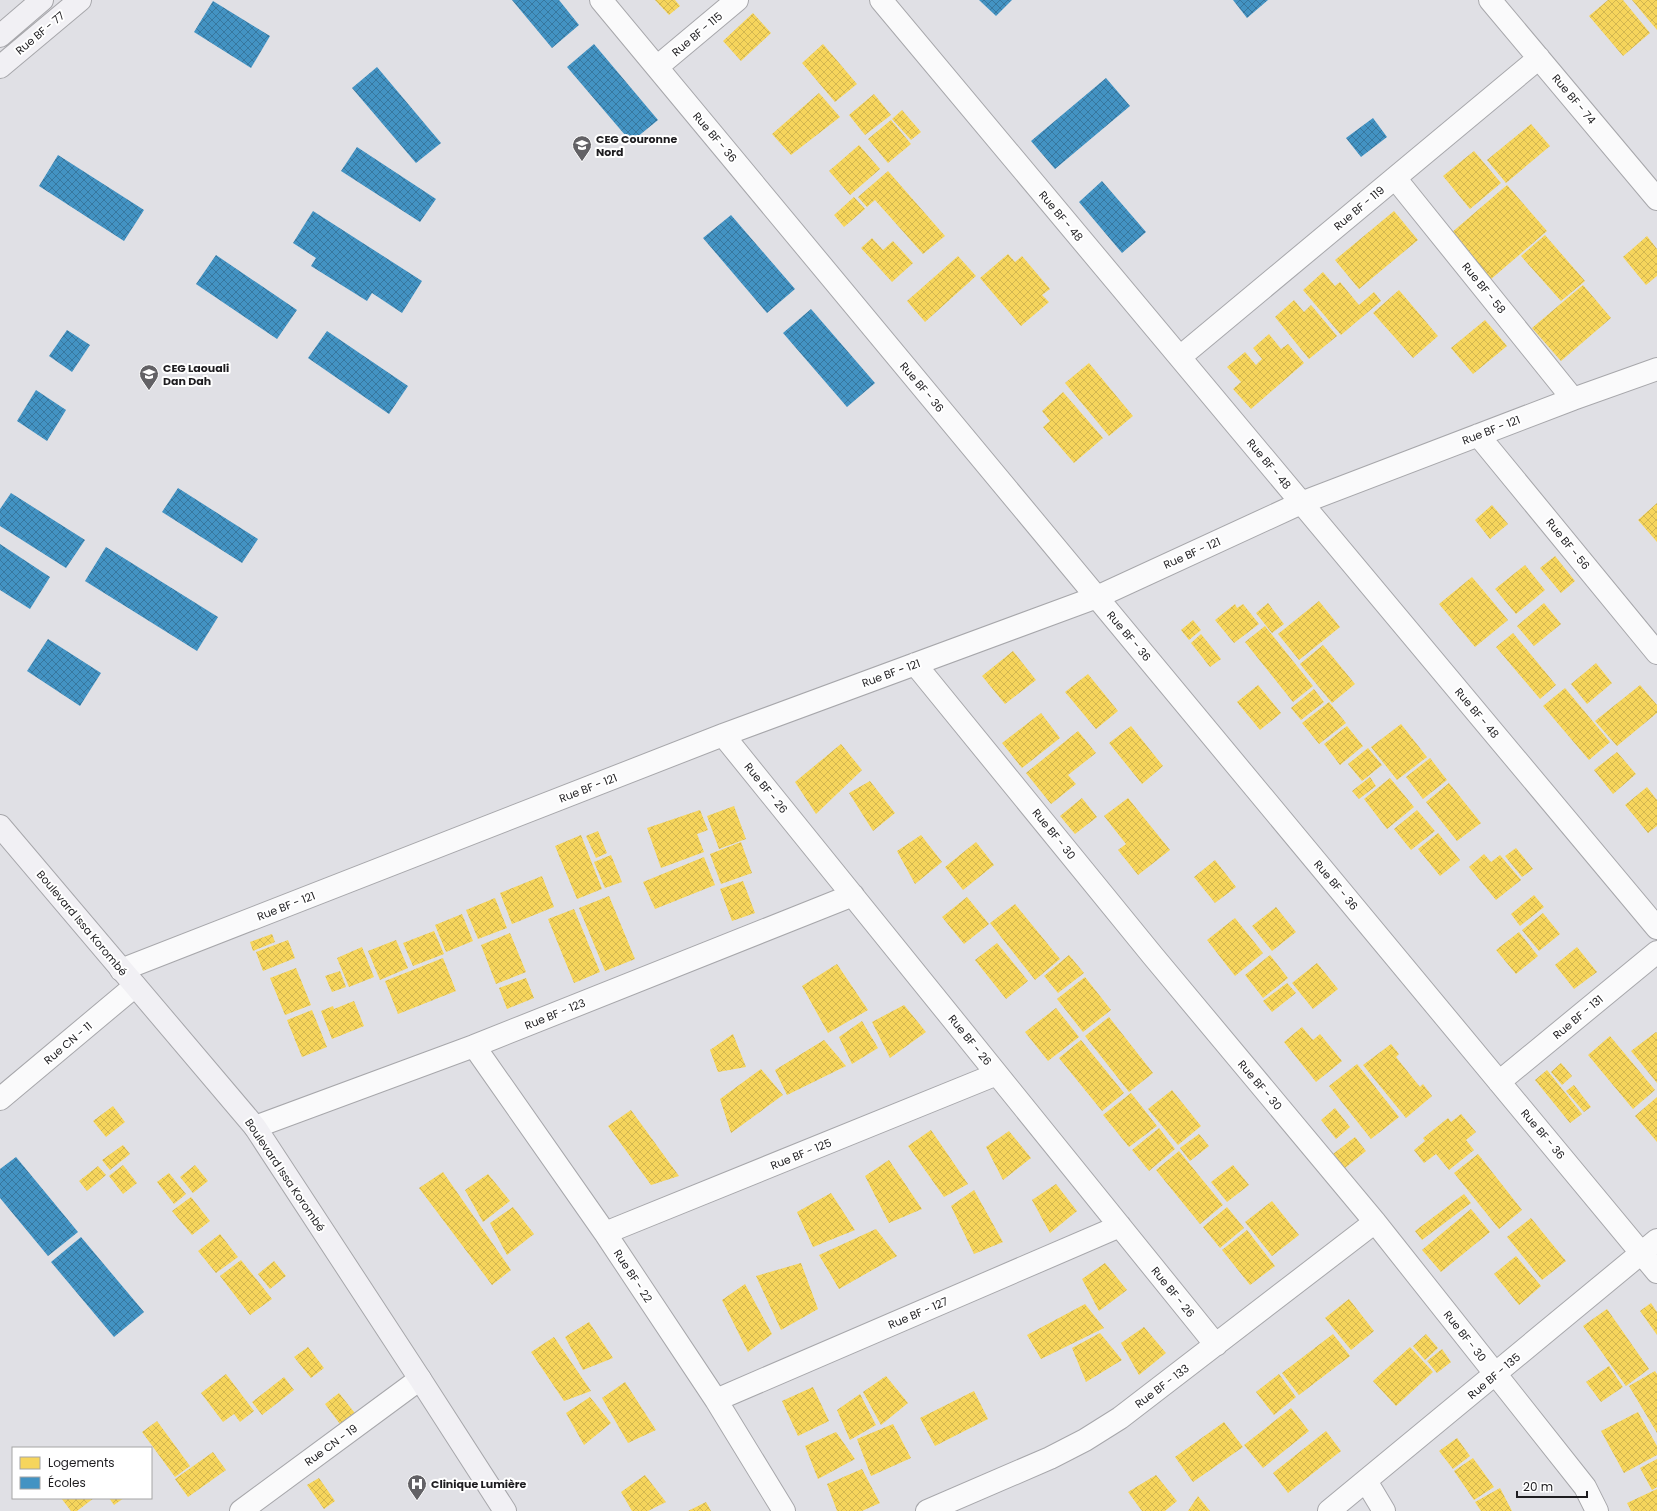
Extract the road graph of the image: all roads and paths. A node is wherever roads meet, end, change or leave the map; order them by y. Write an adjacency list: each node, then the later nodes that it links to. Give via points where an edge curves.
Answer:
1 (42, 0): 7 (street)
2 (80, 0): 9 (street, Rue BF - 77)
3 (601, 0): 10 (street, Rue BF - 36)
4 (737, 0): 10 (street, Rue BF - 115)
5 (881, 0): 13 (street, Rue BF - 48)
6 (1490, 0): 8 (street, Rue BF - 74)
7 (0, 36)
8 (1539, 58): 11 (street, Rue BF - 119); 12 (street, Rue BF - 74)
9 (0, 67)
10 (657, 67): 18 (street, Rue BF - 36)
11 (1395, 178): 13 (street, Rue BF - 119); 15 (street, Rue BF - 58)
12 (1657, 199)
13 (1180, 357): 17 (street, Rue BF - 48)
14 (1657, 369): 15 (street, Rue BF - 121)
15 (1573, 399): 16 (street, Rue BF - 121)
16 (1478, 435): 17 (street, Rue BF - 121); 19 (street, Rue BF - 56)
17 (1302, 503): 18 (street, Rue BF - 121); 24 (street, Rue BF - 48)
18 (1096, 596): 20 (street, Rue BF - 121); 30 (street, Rue BF - 36)
19 (1657, 653)
20 (915, 664): 21 (street, Rue BF - 121); 33 (street, Rue BF - 30, via 1153,956)
21 (723, 735): 23 (street, Rue BF - 26); 26 (street, Rue BF - 121)
22 (0, 826): 26 (street, Boulevard Issa Korombé)
23 (853, 896): 28 (street, Rue BF - 123); 29 (street, Rue BF - 26)
24 (1657, 928)
25 (1657, 952): 30 (street, Rue BF - 131)
26 (121, 970): 27 (street, Boulevard Issa Korombé)
27 (135, 986): 31 (street, Rue CN - 11); 32 (street, Boulevard Issa Korombé)
28 (474, 1046): 32 (street, Rue BF - 123); 35 (street, Rue BF - 22)
29 (997, 1074): 34 (street, Rue BF - 26); 35 (street, Rue BF - 125)
30 (1499, 1082): 36 (street, Rue BF - 36)
31 (0, 1099)
32 (255, 1127): 40 (street, Boulevard Issa Korombé)
33 (1375, 1222): 38 (street, Rue BF - 133); 39 (street, Rue BF - 30)
34 (1120, 1226): 38 (street, Rue BF - 26); 41 (street, Rue BF - 127)
35 (605, 1233): 41 (street, Rue BF - 22)
36 (1649, 1247): 37 (street, Rue BF - 36); 39 (street, Rue BF - 135)
37 (1657, 1272)
38 (1216, 1345): 46 (street, Rue BF - 133, via 1120,1418 1085,1440 1050,1458)
39 (1496, 1375): 42 (street, Rue BF - 135); 49 (street, Rue BF - 30, via 1585,1487)
40 (420, 1379): 43 (street, Rue CN - 19); 44 (street, Boulevard Issa Korombé)
41 (716, 1400): 45 (street, Rue BF - 22)
42 (1366, 1481): 47 (street, Rue BF - 135); 48 (street)
43 (241, 1511)
44 (505, 1511)
45 (784, 1511)
46 (927, 1511)
47 (1329, 1511)
48 (1384, 1511)
49 (1597, 1511)

